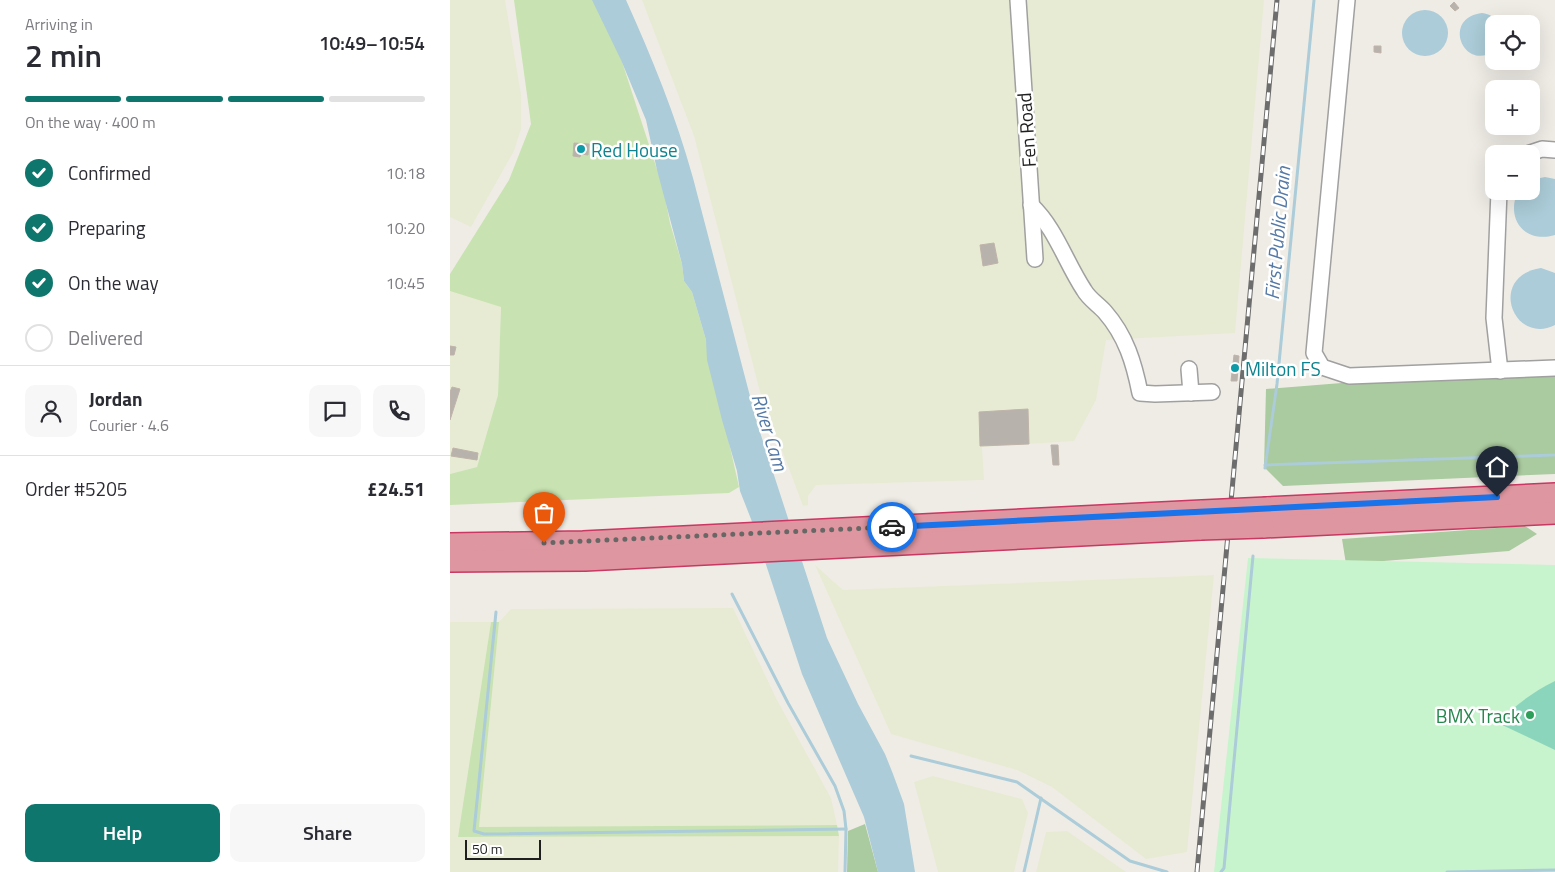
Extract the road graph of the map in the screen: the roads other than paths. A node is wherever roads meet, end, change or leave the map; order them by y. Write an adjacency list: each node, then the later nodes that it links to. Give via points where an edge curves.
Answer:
1 (1018, 0): 6 (street, Fen Road)
2 (1348, 0): 10 (street, via 1314,353 1322,367 1349,376)
3 (1555, 150): 4 (street)
4 (1540, 151)
5 (1498, 200): 10 (street, via 1494,318)
6 (1031, 205): 7 (street, Fen Road); 12 (street, via 1054,232 1085,292 1119,329 1133,361 1140,393)
7 (1035, 259)
8 (1555, 368): 10 (street)
9 (1189, 369): 12 (street)
10 (1500, 370)
11 (1212, 392): 12 (street)
12 (1191, 393)
13 (1555, 494): 15 (highway)
14 (1555, 513): 15 (highway)
15 (1265, 518): 17 (highway, bridge)
16 (450, 544): 17 (highway)
17 (713, 544): 19 (highway, via 585,560)
18 (450, 562): 19 (highway)
19 (481, 562): 20 (highway)
20 (450, 570)

